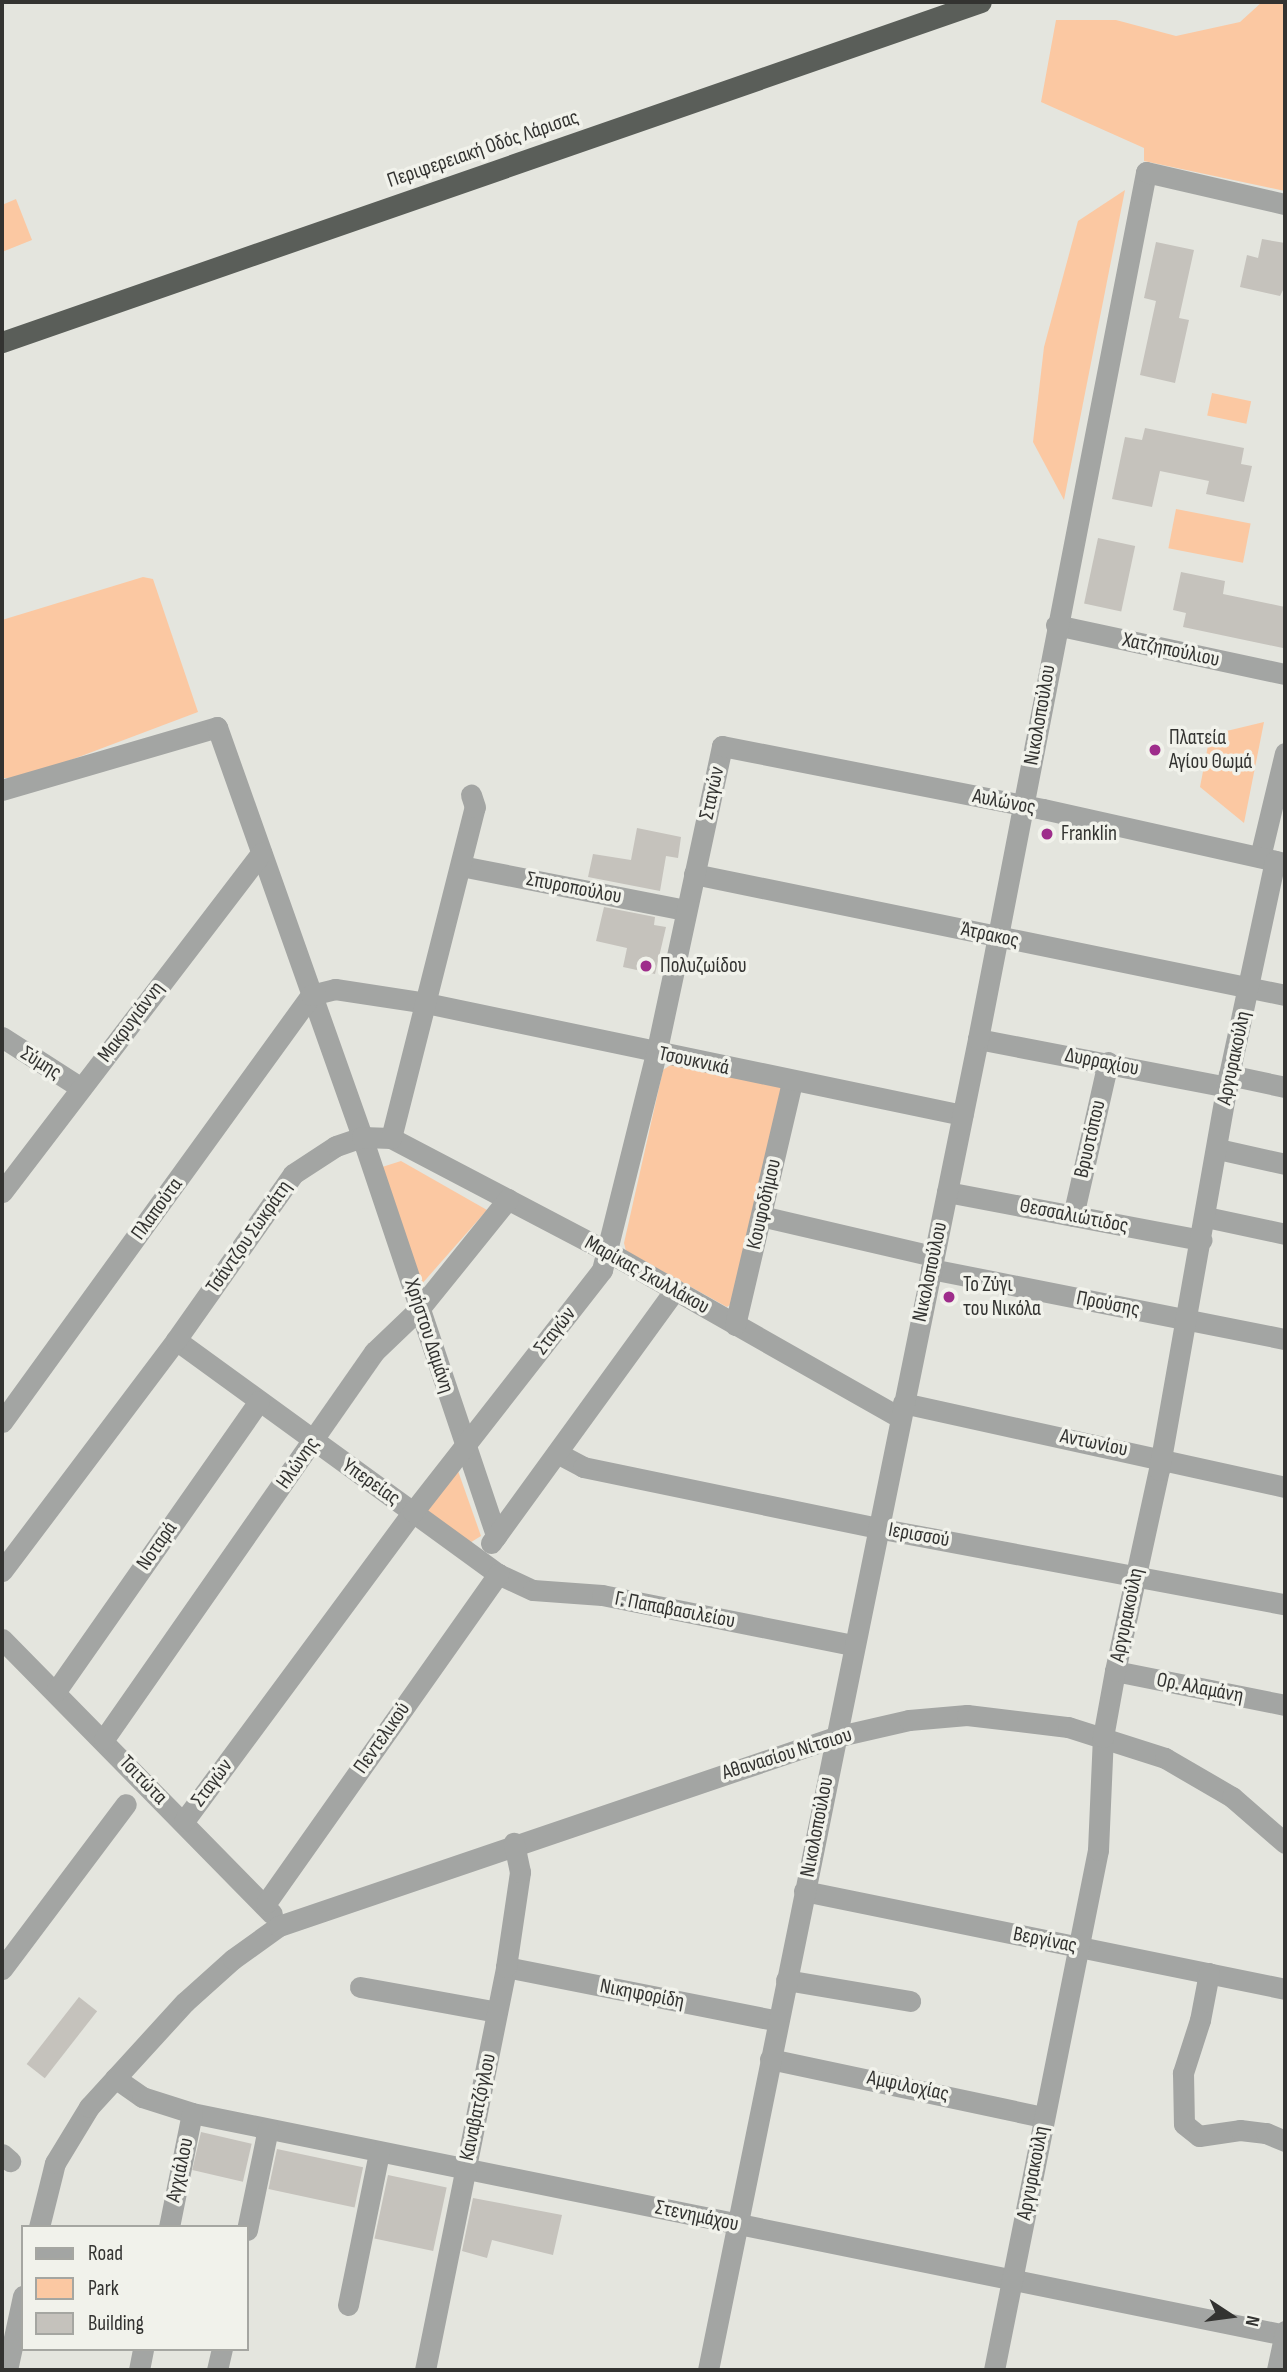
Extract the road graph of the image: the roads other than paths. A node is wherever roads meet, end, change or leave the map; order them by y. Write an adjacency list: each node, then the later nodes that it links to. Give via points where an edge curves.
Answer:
1 (981, 2): 3 (highway, Περιφερειακή Οδός Λάρισας)
2 (1285, 204): 4 (street, Νικολοπούλου, via 1146,172)
3 (3, 340)
4 (1056, 625): 5 (street, Χατζηπούλιου); 10 (street, Νικολοπούλου)
5 (1285, 674)
6 (722, 746): 10 (street, Αυλώνος); 14 (street, Σταγών)
7 (1285, 753): 12 (street, Αργυρακούλη)
8 (2, 790): 11 (street, Χρήστου Δαμάνη, via 217,727)
9 (471, 795): 13 (street, via 475,807)
10 (1024, 806): 12 (street, Αυλώνος); 16 (street, Νικολοπούλου)
11 (261, 853): 18 (street, Χρήστου Δαμάνη); 28 (street, Μακρυγιάννη)
12 (1273, 860): 17 (street, Αργυρακούλη)
13 (461, 866): 15 (street, Σπυροπούλου); 20 (street)
14 (694, 874): 15 (street, Σταγών); 16 (street, Άτρακος)
15 (687, 910): 23 (street, Σταγών)
16 (998, 937): 17 (street, Άτρακος); 22 (street, Νικολοπούλου)
17 (1249, 987): 19 (street, Άτρακος); 25 (street, Αργυρακούλη)
18 (311, 995): 20 (street, Τσουκνικά, via 335,989); 30 (street, Χρήστου Δαμάνη); 52 (street, Πλαπούτα)
19 (1285, 995)
20 (426, 1003): 23 (street, Τσουκνικά); 31 (street)
21 (2, 1038): 28 (street, Σύμης)
22 (978, 1039): 24 (street, Δυρραχίου); 29 (street, Νικολοπούλου)
23 (656, 1054): 26 (street, Τσουκνικά); 42 (street, Σταγών)
24 (1108, 1062): 25 (street, Δυρραχίου); 38 (street, Βρυοτόπου)
25 (1228, 1081): 27 (street, Δυρραχίου); 32 (street, Αργυρακούλη)
26 (792, 1082): 29 (street, Τσουκνικά); 37 (street, Κουφοδήμου)
27 (1285, 1087)
28 (81, 1088): 34 (street, Μακρυγιάννη)
29 (962, 1115): 35 (street, Νικολοπούλου)
30 (362, 1137): 31 (street, Τσάντζου Σωκράτη); 45 (street, Χρήστου Δαμάνη); 49 (street, Τσάντζου Σωκράτη, via 314,1157 293,1174)
31 (391, 1139): 36 (street, Μαρίκας Σκυλλάκου)
32 (1218, 1149): 33 (street); 39 (street, Αργυρακούλη)
33 (1285, 1164)
34 (2, 1192)
35 (947, 1192): 38 (street, Θεσσαλιώτιδος); 43 (street, Νικολοπούλου)
36 (508, 1199): 42 (street, Μαρίκας Σκυλλάκου); 45 (street, Ηλώνης)
37 (761, 1216): 43 (street, Προύσης); 47 (street, Κουφοδήμου)
38 (1073, 1216): 41 (street, Θεσσαλιώτιδος)
39 (1206, 1217): 40 (street); 41 (street, Αργυρακούλη)
40 (1285, 1234)
41 (1202, 1240): 46 (street, Αργυρακούλη)
42 (610, 1253): 44 (street, Μαρίκας Σκυλλάκου); 54 (street, Σταγών)
43 (932, 1263): 46 (street, Προύσης); 51 (street, Νικολοπούλου)
44 (675, 1290): 47 (street, Μαρίκας Σκυλλάκου); 55 (street)
45 (420, 1308): 53 (street, Ηλώνης, via 374,1352); 54 (street, Χρήστου Δαμάνη)
46 (1187, 1319): 48 (street, Προύσης); 56 (street, Αργυρακούλη)
47 (735, 1325): 51 (street, Μαρίκας Σκυλλάκου)
48 (1285, 1339)
49 (176, 1340): 50 (street, Υπερείας); 62 (street, Τσάντζου Σωκράτη)
50 (258, 1401): 53 (street, Υπερείας); 69 (street, Νοταρά)
51 (901, 1410): 56 (street, Αντωνίου); 59 (street, Νικολοπούλου)
52 (2, 1422)
53 (313, 1442): 58 (street, Υπερείας); 73 (street, Ηλώνης)
54 (466, 1447): 58 (street, Σταγών); 60 (street, Χρήστου Δαμάνη)
55 (558, 1453): 59 (street, Ιερισσού, via 583,1467); 60 (street)
56 (1161, 1458): 57 (street, Αντωνίου); 64 (street, Αργυρακούλη)
57 (1285, 1487)
58 (413, 1512): 61 (street, Υπερείας); 75 (street, Σταγών)
59 (877, 1528): 64 (street, Ιερισσού); 67 (street, Νικολοπούλου)
60 (496, 1536): 61 (street)
61 (480, 1559): 63 (street, Υπερείας)
62 (2, 1571)
63 (498, 1574): 67 (street, Γ. Παπαβασιλείου, via 533,1590 602,1595); 79 (street, Πεντελικού)
64 (1136, 1574): 65 (street, Ιερισσού); 68 (street, Αργυρακούλη)
65 (1285, 1604)
66 (2, 1639): 69 (street, Τσιτώτα)
67 (853, 1645): 71 (street, Νικολοπούλου)
68 (1115, 1671): 70 (street, Ορ. Αλαμάνη); 72 (street, Αργυρακούλη)
69 (56, 1691): 73 (street, Τσιτώτα)
70 (1285, 1705)
71 (835, 1737): 72 (street, Αθανασίου Νίτσιου, via 909,1720 990,1715); 76 (street, Αθανασίου Νίτσιου); 78 (street, Νικολοπούλου)
72 (1103, 1737): 77 (street, Αθανασίου Νίτσιου, via 1165,1758 1207,1782 1253,1812); 81 (street, Αργυρακούλη, via 1102,1814)
73 (104, 1740): 75 (street, Τσιτώτα)
74 (126, 1804): 83 (street)
75 (184, 1821): 79 (street, Τσιτώτα)
76 (514, 1843): 80 (street, Αθανασίου Νίτσιου); 82 (street, Καναβατζόγλου, via 520,1872)
77 (1285, 1843)
78 (804, 1891): 81 (street, Βεργίνας); 85 (street, Νικολοπούλου)
79 (266, 1903): 80 (street, Τσιτώτα)
80 (279, 1926): 92 (street, via 206,1982)
81 (1079, 1946): 84 (street, Βεργίνας); 94 (street, Αργυρακούλη)
82 (506, 1967): 89 (street, Καναβατζόγλου); 90 (street, Νικηφορίδη)
83 (2, 1969)
84 (1209, 1973): 87 (street, Βεργίνας); 96 (street, via 1183,2073 1184,2124 1199,2136 1240,2130)
85 (786, 1980): 88 (street); 90 (street, Νικολοπούλου)
86 (360, 1987): 89 (street)
87 (1285, 1989)
88 (910, 2001)
89 (497, 2012): 98 (street, Καναβατζόγλου)
90 (778, 2021): 91 (street, Νικολοπούλου)
91 (770, 2059): 94 (street, Αμφιλοχίας); 102 (street, Νικολοπούλου)
92 (115, 2078): 93 (street, Στενημάχου, via 142,2097); 99 (street, via 63,2147)
93 (192, 2113): 95 (street, Στενημάχου); 100 (street, Αγχιάλου)
94 (1044, 2117): 103 (street, Αργυρακούλη)
95 (268, 2129): 97 (street, Στενημάχου); 101 (street)
96 (1285, 2141)
97 (379, 2152): 98 (street, Στενημάχου); 105 (street)
98 (465, 2169): 102 (street, Στενημάχου); 112 (street, Καναβατζόγλου)
99 (40, 2225)
100 (169, 2225)
101 (248, 2225)
102 (737, 2225): 103 (street, Στενημάχου); 113 (street, Νικολοπούλου)
103 (1012, 2280): 106 (street, Στενημάχου); 114 (street, Αργυρακούλη)
104 (21, 2305): 109 (street)
105 (348, 2305)
106 (1285, 2334): 115 (street)
107 (143, 2351): 110 (street)
108 (222, 2351): 111 (street)
109 (6, 2370)
110 (139, 2370)
111 (217, 2370)
112 (425, 2370)
113 (708, 2370)
114 (994, 2370)
115 (1277, 2370)

